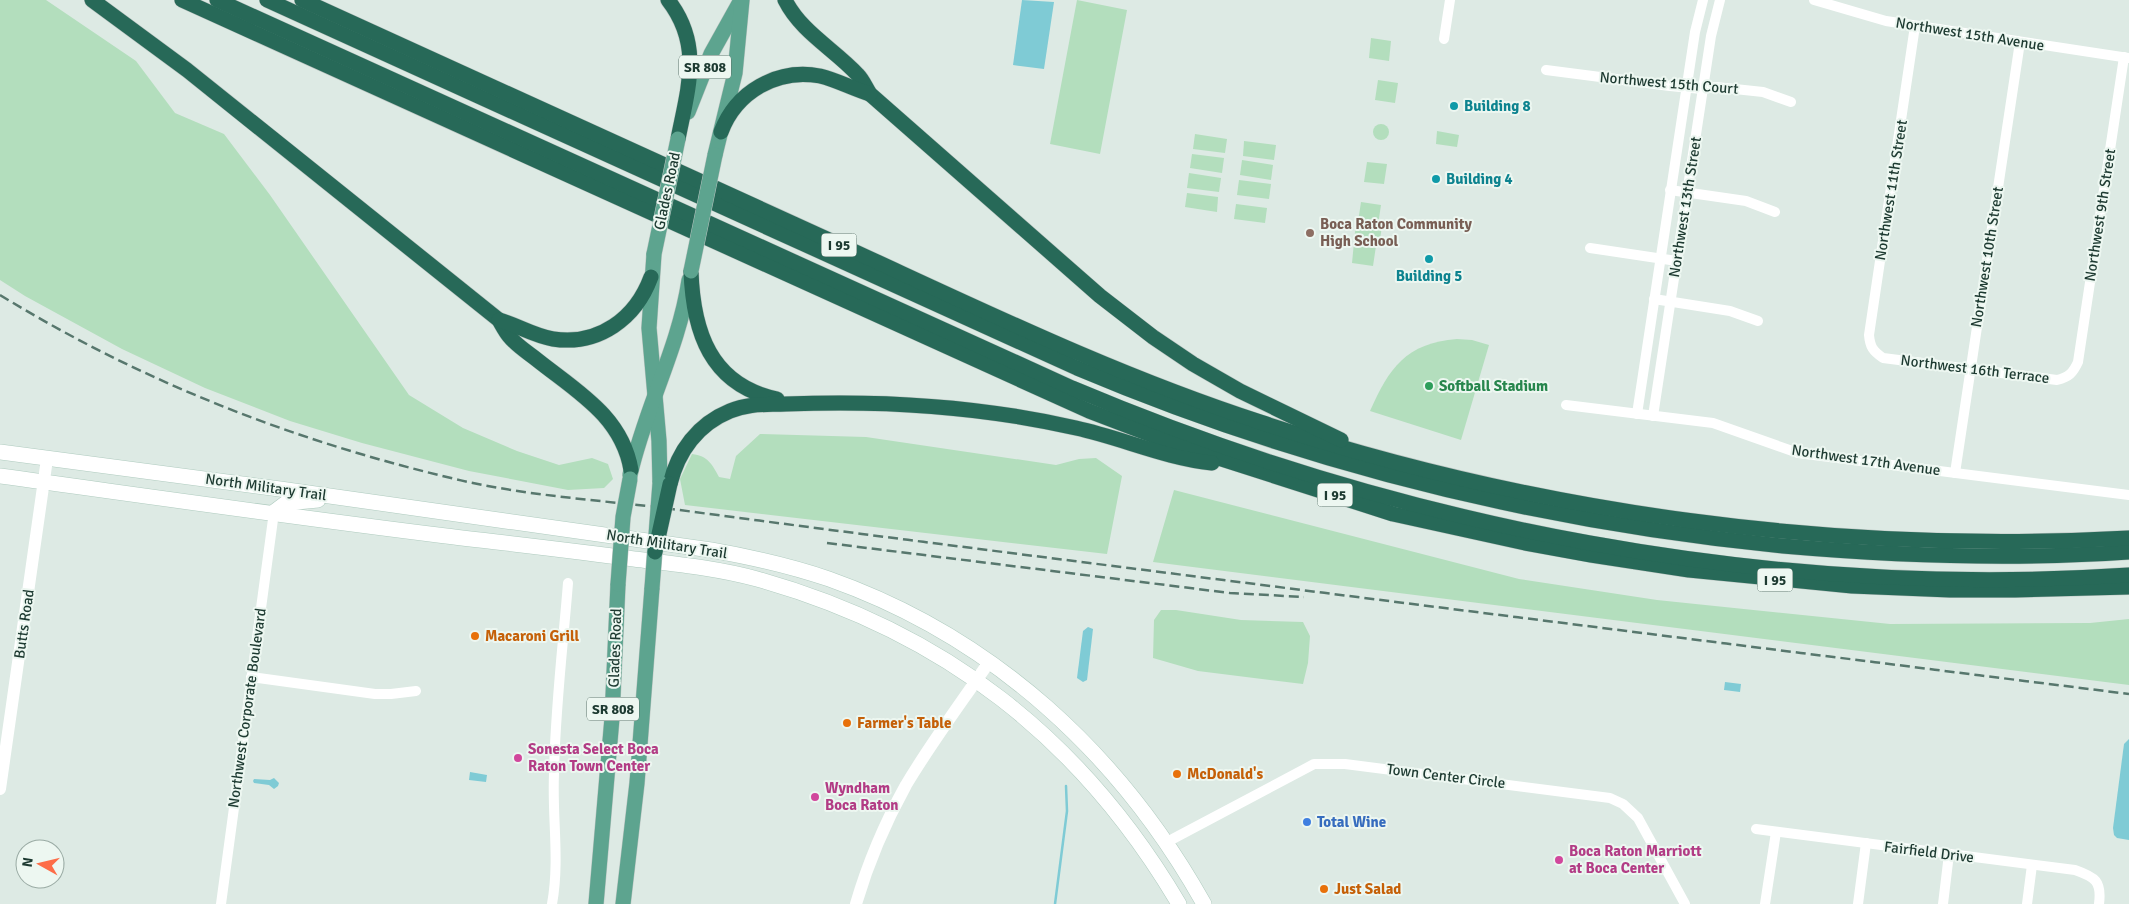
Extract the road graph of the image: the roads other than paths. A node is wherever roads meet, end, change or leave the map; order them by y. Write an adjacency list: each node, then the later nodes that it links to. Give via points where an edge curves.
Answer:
1 (92, 0): 34 (highway, via 187,70)
2 (182, 0): 47 (highway, I 95, via 1057,397 1171,443)
3 (217, 0): 59 (highway, via 1072,388 1245,455 1322,479 1537,532 1723,562 1909,577 2016,579)
4 (267, 0): 58 (highway, via 1054,358 1169,405 1326,458 1518,507 1719,539 1843,551 1932,555 2037,556)
5 (302, 0): 46 (highway, I 95, via 1078,353 1228,412)
6 (668, 0): 23 (highway, via 684,27 690,53 690,81)
7 (742, 0): 22 (main road, Glades Road / SR 808, via 735,73); 23 (main road, Glades Road / SR 808, via 711,54)
8 (785, 0): 20 (highway, via 804,27 860,76)
9 (1450, 0): 14 (street)
10 (1703, 0): 18 (street, Northwest 13th Street)
11 (1720, 0): 19 (street, Northwest 13th Street, via 1712,26)
12 (1814, 0): 13 (street, Northwest 15th Avenue, via 1867,17)
13 (1915, 26): 15 (street, Northwest 15th Avenue); 36 (street, Northwest 11th Street, via 1869,335)
14 (1444, 38)
15 (2020, 42): 16 (street, Northwest 15th Avenue); 37 (street, Northwest 10th Street)
16 (2126, 58): 38 (street, Northwest 9th Street)
17 (1546, 70): 18 (street, Northwest 15th Court)
18 (1686, 88): 19 (street, Northwest 15th Court); 24 (street, Northwest 13th Street)
19 (1702, 89): 21 (street, Northwest 15th Court, via 1716,87 1763,92); 25 (street, Northwest 13th Street)
20 (870, 94): 22 (highway, via 818,76 778,78 760,85 739,101); 46 (highway, via 1100,296 1166,347 1271,407)
21 (1792, 102)
22 (721, 132): 30 (main road, Glades Road / SR 808, bridge)
23 (678, 139): 31 (main road, Glades Road / SR 808, bridge)
24 (1670, 190): 25 (street); 28 (street, Northwest 13th Street)
25 (1687, 193): 26 (street, via 1746,201); 29 (street, Northwest 13th Street)
26 (1775, 212)
27 (1590, 248): 28 (street)
28 (1660, 259): 29 (street); 32 (street, Northwest 13th Street)
29 (1676, 261): 33 (street, Northwest 13th Street)
30 (691, 271): 39 (main road, Glades Road / SR 808, via 674,344); 40 (highway, via 698,330 722,369 758,393)
31 (651, 277): 34 (highway, via 631,312 609,329 584,338 553,339); 39 (main road, Glades Road / SR 808, via 649,328)
32 (1654, 299): 33 (street); 42 (street, Northwest 13th Street)
33 (1670, 302): 35 (street, via 1730,311); 43 (street, Northwest 13th Street)
34 (499, 320): 49 (highway, via 510,338 609,419 626,449)
35 (1758, 321)
36 (1874, 352): 37 (street, Northwest 16th Terrace, via 1883,358)
37 (1970, 369): 38 (street, Northwest 16th Terrace, via 2057,380 2067,378); 48 (street, Northwest 10th Street)
38 (2074, 371)
39 (655, 395): 49 (main road, Glades Road / SR 808); 52 (main road, Glades Road / SR 808)
40 (808, 402): 47 (highway, via 902,403 978,409 1077,428 1188,460); 52 (highway, via 753,404 730,410 698,432 684,447)
41 (1566, 404): 42 (street, Northwest 17th Avenue)
42 (1637, 414): 43 (street, Northwest 17th Avenue)
43 (1653, 416): 48 (street, Northwest 17th Avenue, via 1713,423 1798,453)
44 (0, 452): 45 (main road, North Military Trail)
45 (47, 459): 51 (street, Butts Road); 54 (main road, North Military Trail)
46 (1388, 461): 56 (highway, I 95, via 1483,485 1580,504 1745,528 1908,540 2006,542)
47 (1246, 466): 61 (highway, I 95, via 1418,520 1558,550 1689,570 1818,584 1925,589)
48 (1955, 473): 53 (street, Northwest 17th Avenue)
49 (630, 474): 75 (main road, Glades Road / SR 808, bridge, via 623,517 612,718)
50 (0, 476): 51 (main road, North Military Trail)
51 (44, 482): 55 (main road, North Military Trail); 66 (street, Butts Road)
52 (665, 483): 57 (highway, bridge)
53 (2129, 495)
54 (349, 498): 55 (main road, via 286,503); 62 (main road, North Military Trail, via 764,560 874,597 929,623)
55 (274, 512): 63 (street, Northwest Corporate Boulevard); 64 (main road, North Military Trail, via 708,568 756,579 864,617 918,643)
56 (2129, 538)
57 (655, 552): 76 (main road, Glades Road / SR 808, bridge, via 637,783)
58 (2129, 552)
59 (2129, 575)
60 (568, 583): 74 (street, via 554,759 557,861)
61 (2129, 587)
62 (989, 662): 64 (street); 69 (main road, North Military Trail, via 1032,694 1078,735 1112,770)
63 (251, 677): 65 (street, via 375,694); 73 (street, Northwest Corporate Boulevard)
64 (977, 680): 77 (street, via 898,800 877,843); 78 (main road, North Military Trail, via 1050,739 1096,787 1146,851)
65 (416, 690)
66 (0, 789)
67 (1756, 829): 68 (street, Fairfield Drive)
68 (1776, 832): 70 (street, Fairfield Drive); 81 (street)
69 (1167, 842): 79 (main road, North Military Trail); 80 (street, Town Center Circle, via 1314,764 1345,764 1610,798 1623,804 1638,818)
70 (1866, 843): 71 (street, Fairfield Drive); 82 (street)
71 (1949, 854): 72 (street, Fairfield Drive); 83 (street)
72 (2032, 865): 84 (street); 85 (street, Fairfield Drive, via 2075,870 2090,876 2098,884)
73 (221, 904)
74 (552, 904)
75 (596, 904)
76 (623, 904)
77 (856, 904)
78 (1179, 904)
79 (1204, 904)
80 (1685, 904)
81 (1765, 904)
82 (1858, 904)
83 (1943, 904)
84 (2026, 904)
85 (2099, 904)

